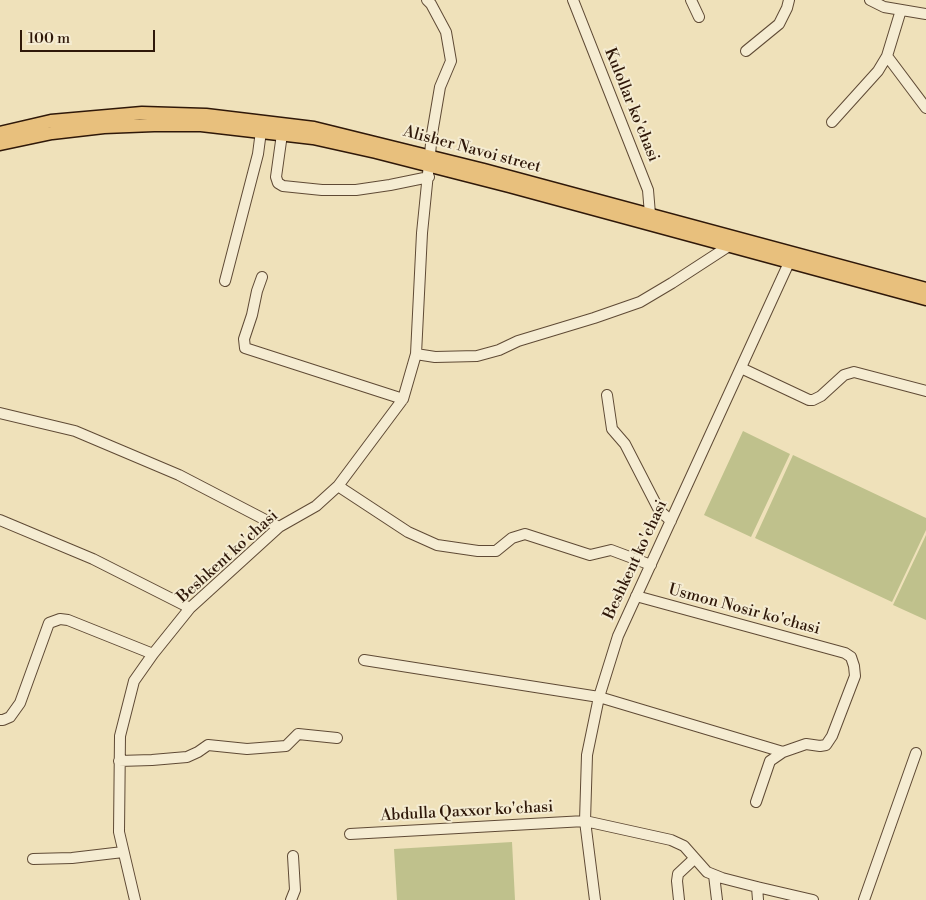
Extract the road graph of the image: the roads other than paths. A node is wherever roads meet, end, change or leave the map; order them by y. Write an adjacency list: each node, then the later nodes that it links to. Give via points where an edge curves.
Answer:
1 (573, 0): 19 (street, Kulollar ko'chasi, via 648,190)
2 (691, 0): 8 (street)
3 (789, 0): 9 (street, via 779,24)
4 (870, 0): 6 (street)
5 (432, 1): 18 (street, via 446,32 451,61 440,87)
6 (901, 10): 7 (street); 10 (street)
7 (926, 14)
8 (699, 17)
9 (746, 51)
10 (887, 56): 11 (street); 13 (street, via 878,71)
11 (926, 108)
12 (180, 119): 14 (main road, Alisher Navoi street); 15 (main road, Alisher Navoi street, via 142,113 94,116 50,121); 17 (main road, Alisher Navoi street, via 52,132); 18 (main road, Alisher Navoi street, via 234,118 314,128)
13 (832, 122)
14 (261, 131): 16 (main road, Alisher Navoi street); 23 (street)
15 (0, 133)
16 (282, 134): 18 (main road, Alisher Navoi street); 18 (street, via 276,177 283,186 356,190 390,185)
17 (0, 144)
18 (430, 166): 19 (main road, Alisher Navoi street); 26 (street, Beshkent ko'chasi, via 422,233)
19 (649, 219): 20 (main road, Alisher Navoi street)
20 (734, 242): 21 (main road, Alisher Navoi street); 26 (street, via 640,302 477,356)
21 (792, 257): 24 (main road, Alisher Navoi street); 25 (main road, Alisher Navoi street); 27 (street, Beshkent ko'chasi)
22 (262, 277): 30 (street, via 244,338 245,348)
23 (225, 281)
24 (926, 289)
25 (926, 298)
26 (416, 354): 30 (street, Beshkent ko'chasi)
27 (742, 368): 28 (street, via 809,400 822,396 844,375 854,372); 34 (street, Beshkent ko'chasi)
28 (926, 391)
29 (607, 395): 34 (street, via 612,429 624,444 658,510)
30 (403, 399): 32 (street, Beshkent ko'chasi)
31 (0, 413): 35 (street, via 75,431 179,475)
32 (338, 486): 35 (street, Beshkent ko'chasi, via 316,506); 36 (street, via 408,532 437,545 496,551 512,538 525,534 590,555 611,550)
33 (0, 520): 38 (street, via 93,559)
34 (671, 521): 36 (street, Beshkent ko'chasi)
35 (279, 527): 38 (street, Beshkent ko'chasi)
36 (651, 565): 37 (street, Beshkent ko'chasi)
37 (636, 596): 41 (street, Beshkent ko'chasi, via 618,636); 44 (street, Usmon Nosir ko'chasi, via 851,657 854,676 826,745 806,744)
38 (190, 608): 39 (street, Beshkent ko'chasi)
39 (153, 654): 42 (street, via 68,620 49,623 20,704 10,717); 46 (street, Beshkent ko'chasi, via 134,681 120,736)
40 (364, 660): 41 (street)
41 (598, 697): 44 (street); 48 (street, Beshkent ko'chasi, via 587,755)
42 (0, 720)
43 (336, 738): 46 (street, via 298,734 286,746 247,749 208,745 187,757)
44 (783, 752): 47 (street, via 770,761)
45 (916, 753): 63 (street)
46 (119, 761): 50 (street, Beshkent ko'chasi, via 119,832)
47 (756, 802)
48 (585, 821): 49 (street, Abdulla Qaxxor ko'chasi); 53 (street, Abdulla Qaxxor ko'chasi, via 671,840 684,846); 58 (street, Beshkent ko'chasi)
49 (350, 834)
50 (123, 852): 52 (street); 56 (street, Beshkent ko'chasi)
51 (293, 856): 57 (street, via 295,890)
52 (33, 859)
53 (694, 859): 54 (street, Abdulla Qaxxor ko'chasi); 59 (street, via 678,874)
54 (714, 875): 55 (street); 60 (street)
55 (757, 887): 61 (street); 62 (street)
56 (134, 900)
57 (291, 900)
58 (595, 900)
59 (679, 900)
60 (717, 900)
61 (758, 900)
62 (813, 900)
63 (864, 900)

